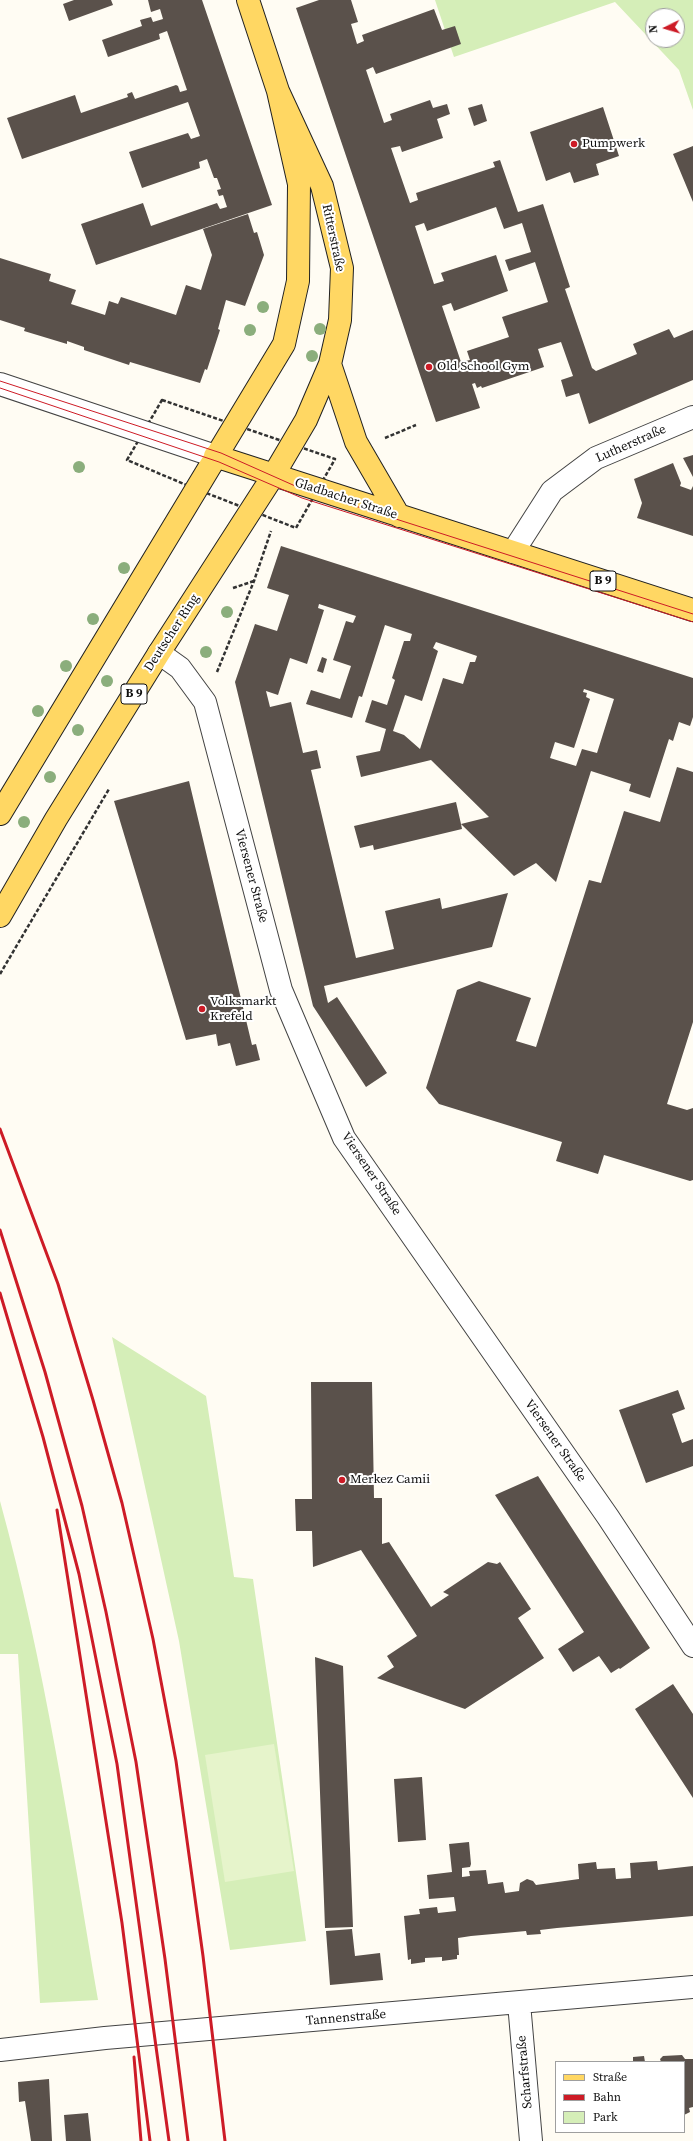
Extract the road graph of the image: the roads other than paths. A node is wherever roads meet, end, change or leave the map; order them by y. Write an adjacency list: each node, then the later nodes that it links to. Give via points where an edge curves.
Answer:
1 (248, 0): 2 (main road, Ritterstraße)
2 (278, 91): 3 (main road, Ritterstraße, via 322,186 342,268 340,320); 6 (main road, Ritterstraße, via 299,184 298,281 284,344)
3 (330, 364): 7 (main road, Ritterstraße, via 306,420); 8 (main road, via 356,442)
4 (0, 384): 6 (street, Gladbacher Straße)
5 (693, 417): 9 (street, Lutherstraße, via 596,458 552,491)
6 (215, 456): 7 (main road, Gladbacher Straße / B 9); 12 (main road)
7 (273, 476): 8 (main road, Gladbacher Straße / B 9); 11 (main road, Deutscher Ring / B 9)
8 (399, 516): 9 (main road, Gladbacher Straße / B 9)
9 (513, 552): 10 (main road, Gladbacher Straße / B 9)
10 (693, 610)
11 (159, 653): 13 (main road, Deutscher Ring / B 9, via 56,819); 14 (street, Viersener Straße, via 180,668 205,702 281,990 344,1138 608,1517)
12 (0, 814)
13 (0, 916)
14 (687, 1622): 15 (street, Viersener Straße)
15 (693, 1646)
16 (693, 1987): 17 (street, Tannenstraße)
17 (519, 2003): 18 (street, Tannenstraße, via 105,2038); 19 (street, Scharfstraße)
18 (0, 2050)
19 (531, 2141)

